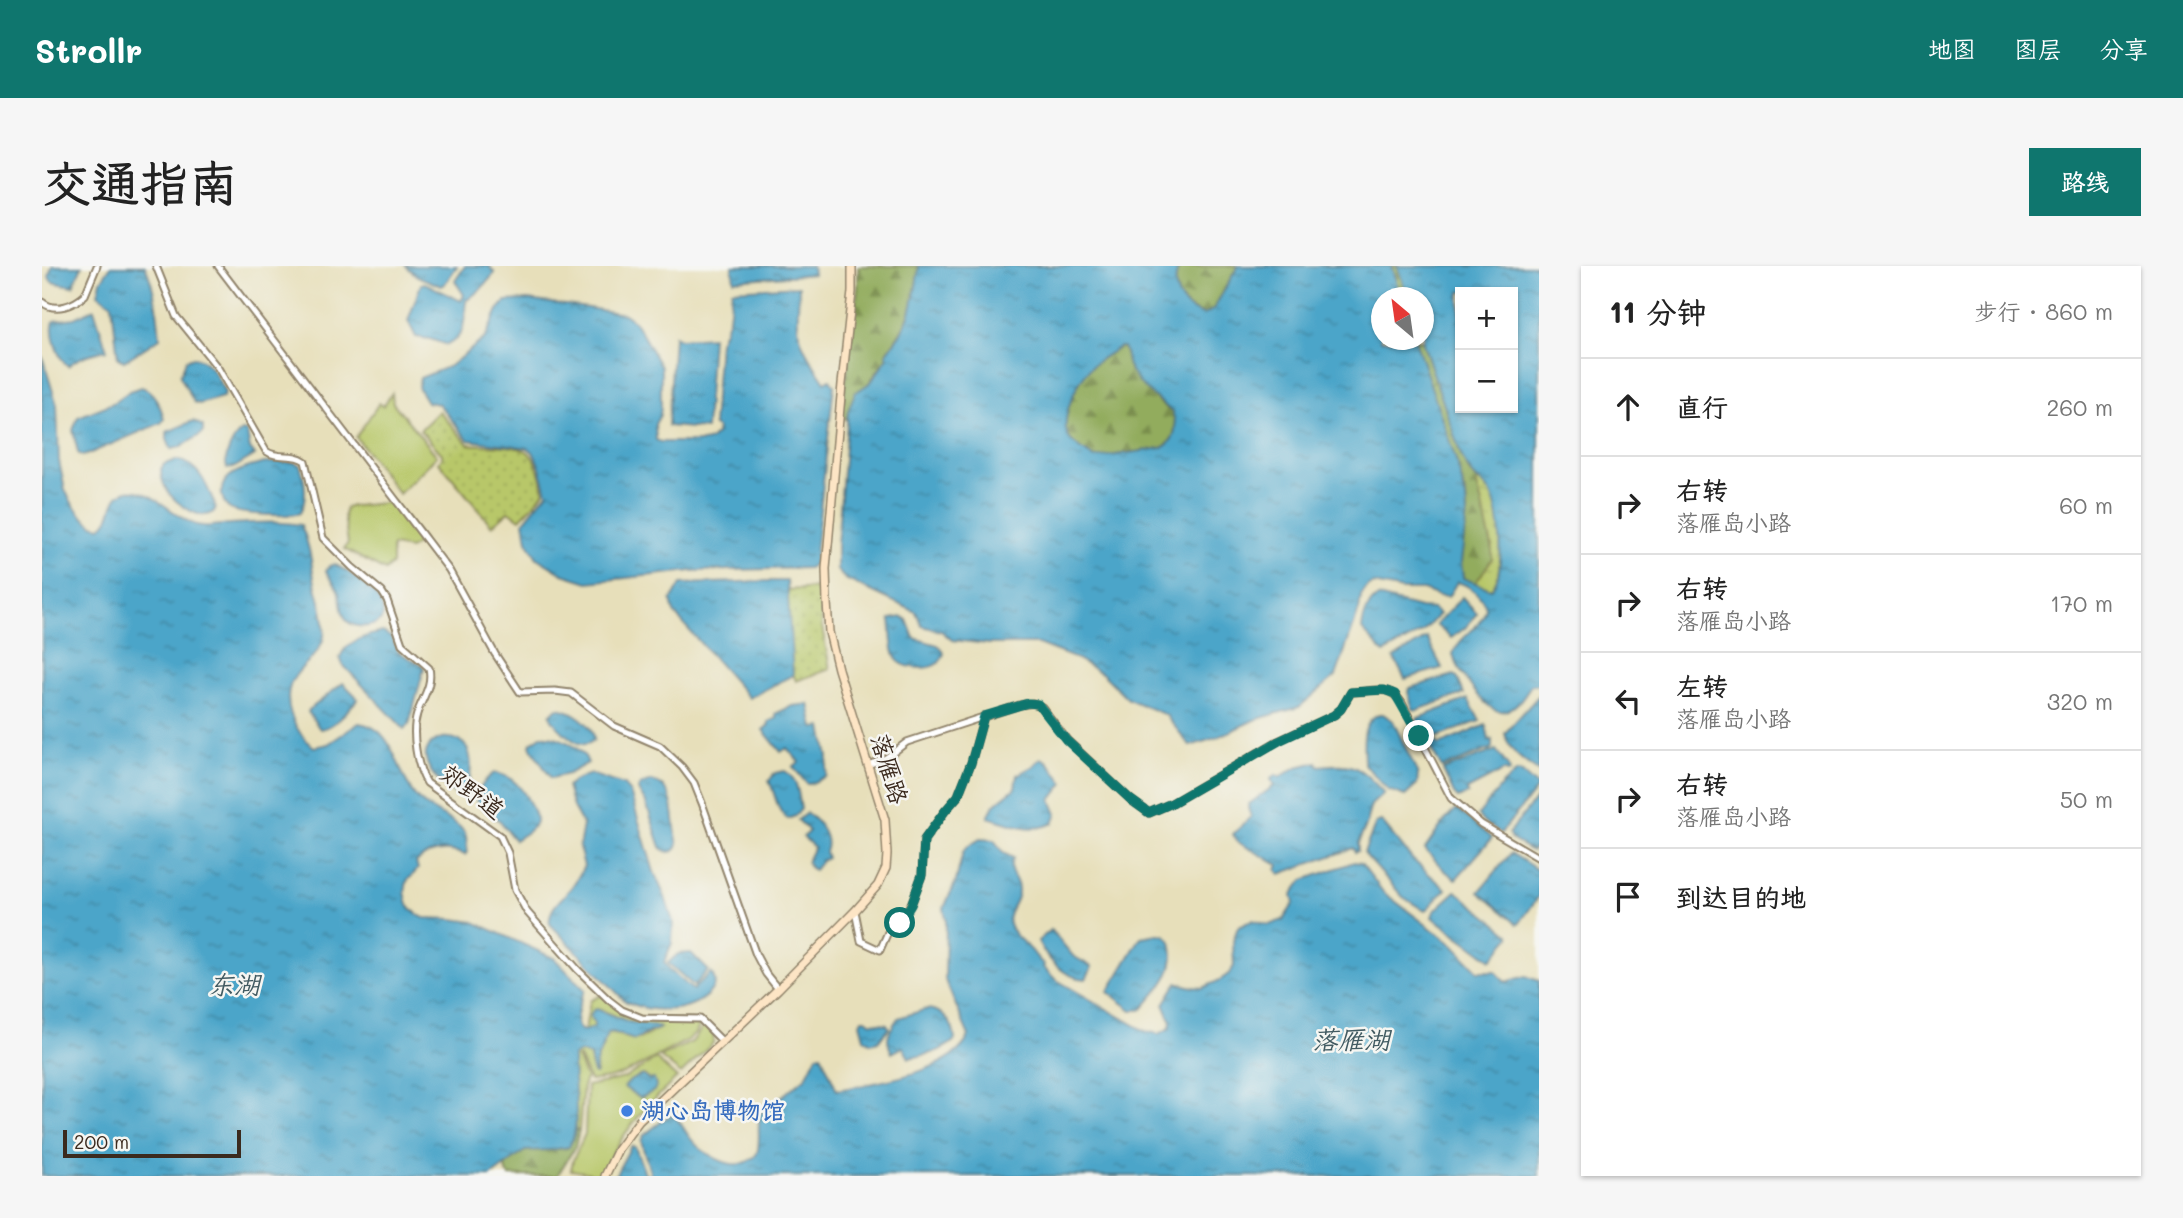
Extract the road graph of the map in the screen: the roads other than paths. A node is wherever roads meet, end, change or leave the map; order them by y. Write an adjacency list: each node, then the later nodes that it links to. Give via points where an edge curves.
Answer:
1 (97, 266): 5 (street, via 82,298 60,307)
2 (156, 266): 11 (street, 郊野道, via 176,316 218,368 266,451 305,461 323,538 382,592 402,645 429,668 429,686 416,725 420,773 427,783 500,836 514,886 527,912 609,1000 642,1018 700,1019)
3 (218, 266): 10 (street, via 449,570 520,692 571,693 614,726 660,746 682,767 694,783 756,955)
4 (852, 266): 7 (street, 落雁路, via 826,569 829,632)
5 (42, 302)
6 (984, 716): 7 (street, via 907,742); 8 (street, via 1038,704 1066,740 1149,813 1334,715 1351,692 1389,691 1402,703 1451,798 1481,824); 9 (street, via 958,796 924,840 922,875 912,902 880,950 861,941)
7 (868, 765): 9 (street, 落雁路, via 885,820 887,862 881,880)
8 (1539, 858)
9 (855, 911): 10 (street, 落雁路)
10 (778, 989): 11 (street, 落雁路)
11 (722, 1041): 12 (street, 落雁路, via 639,1121)
12 (605, 1176)

